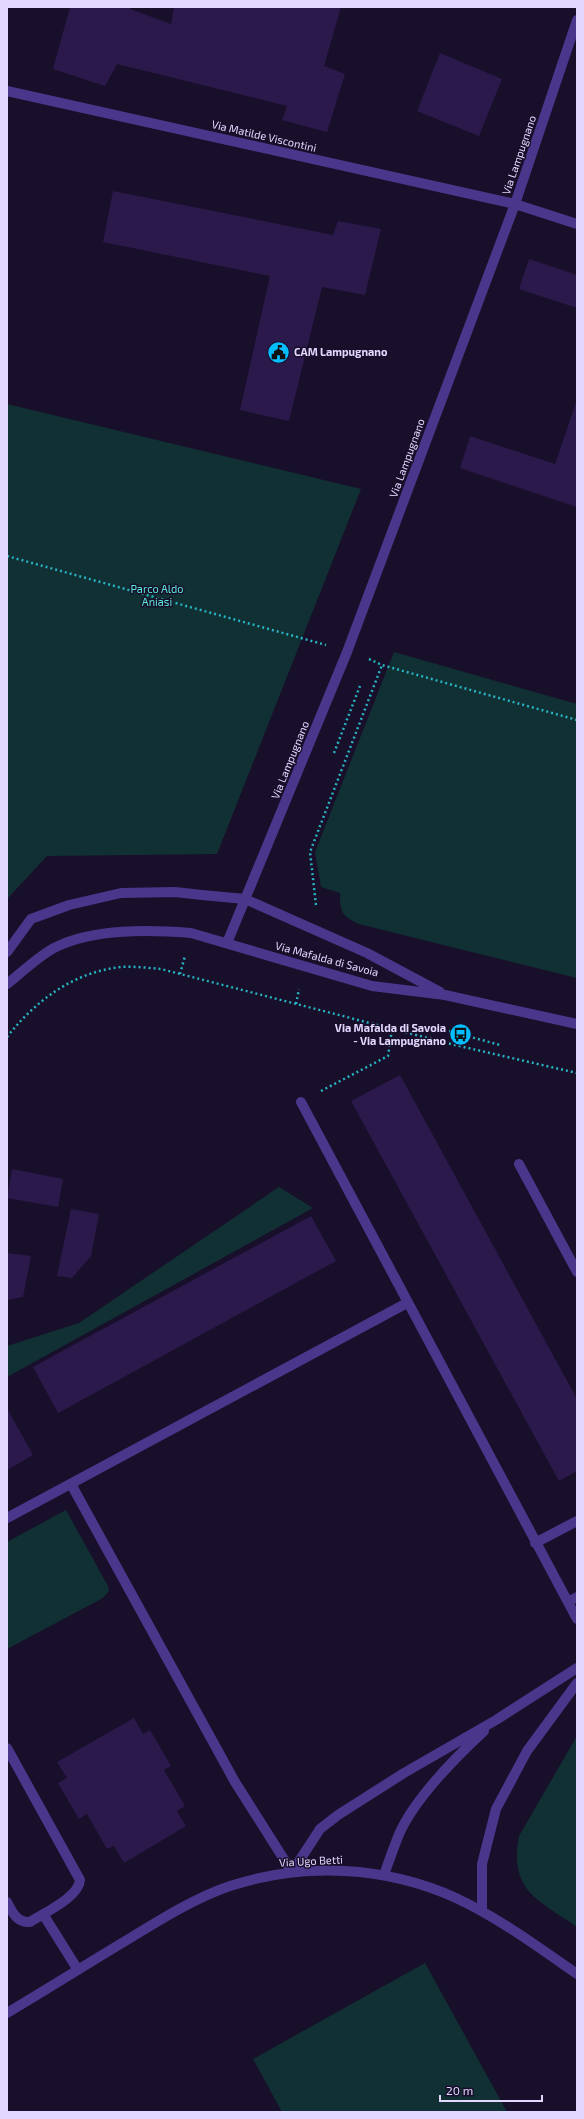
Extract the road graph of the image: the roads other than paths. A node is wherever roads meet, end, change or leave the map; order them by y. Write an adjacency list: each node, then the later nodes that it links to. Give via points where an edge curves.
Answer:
1 (577, 20): 3 (street, Via Lampugnano)
2 (7, 91): 3 (street, Via Matilde Viscontini)
3 (515, 204): 4 (street, Via Matilde Viscontini); 5 (street, Via Lampugnano, via 348,652)
4 (577, 224)
5 (245, 900): 6 (street, Via Lampugnano); 7 (street, via 175,892 121,893 77,903 30,918); 9 (street, Via Mafalda di Savoia, via 367,953)
6 (228, 943): 8 (street, via 192,933 166,931 127,931 91,936 56,947); 9 (street, Via Mafalda di Savoia, via 372,986)
7 (7, 952)
8 (7, 984)
9 (445, 995): 10 (street, Via Mafalda di Savoia)
10 (577, 1024)
11 (301, 1102): 14 (street)
12 (518, 1164): 13 (street)
13 (577, 1272)
14 (407, 1303): 15 (street); 18 (street)
15 (70, 1484): 16 (street); 26 (street, via 235,1782)
16 (7, 1518)
17 (577, 1521): 18 (street)
18 (536, 1543): 20 (street)
19 (577, 1597): 20 (street)
20 (568, 1602): 21 (street)
21 (577, 1619)
22 (577, 1668): 24 (street)
23 (577, 1683): 29 (street, via 527,1751 496,1809 482,1864)
24 (496, 1720): 26 (street, via 404,1773 332,1820 320,1829); 27 (street, via 467,1747 418,1804 400,1831)
25 (7, 1748): 30 (street, via 80,1880 80,1886 72,1896)
26 (292, 1872): 27 (street, Via Ugo Betti, via 354,1871); 31 (street, Via Ugo Betti, via 229,1886 199,1899)
27 (384, 1875): 29 (street, Via Ugo Betti, via 423,1885)
28 (7, 1902): 30 (street, via 15,1916 24,1923)
29 (482, 1911): 32 (street, Via Ugo Betti)
30 (43, 1914): 31 (street)
31 (78, 1970): 33 (street, Via Ugo Betti)
32 (577, 1974)
33 (8, 2010)

